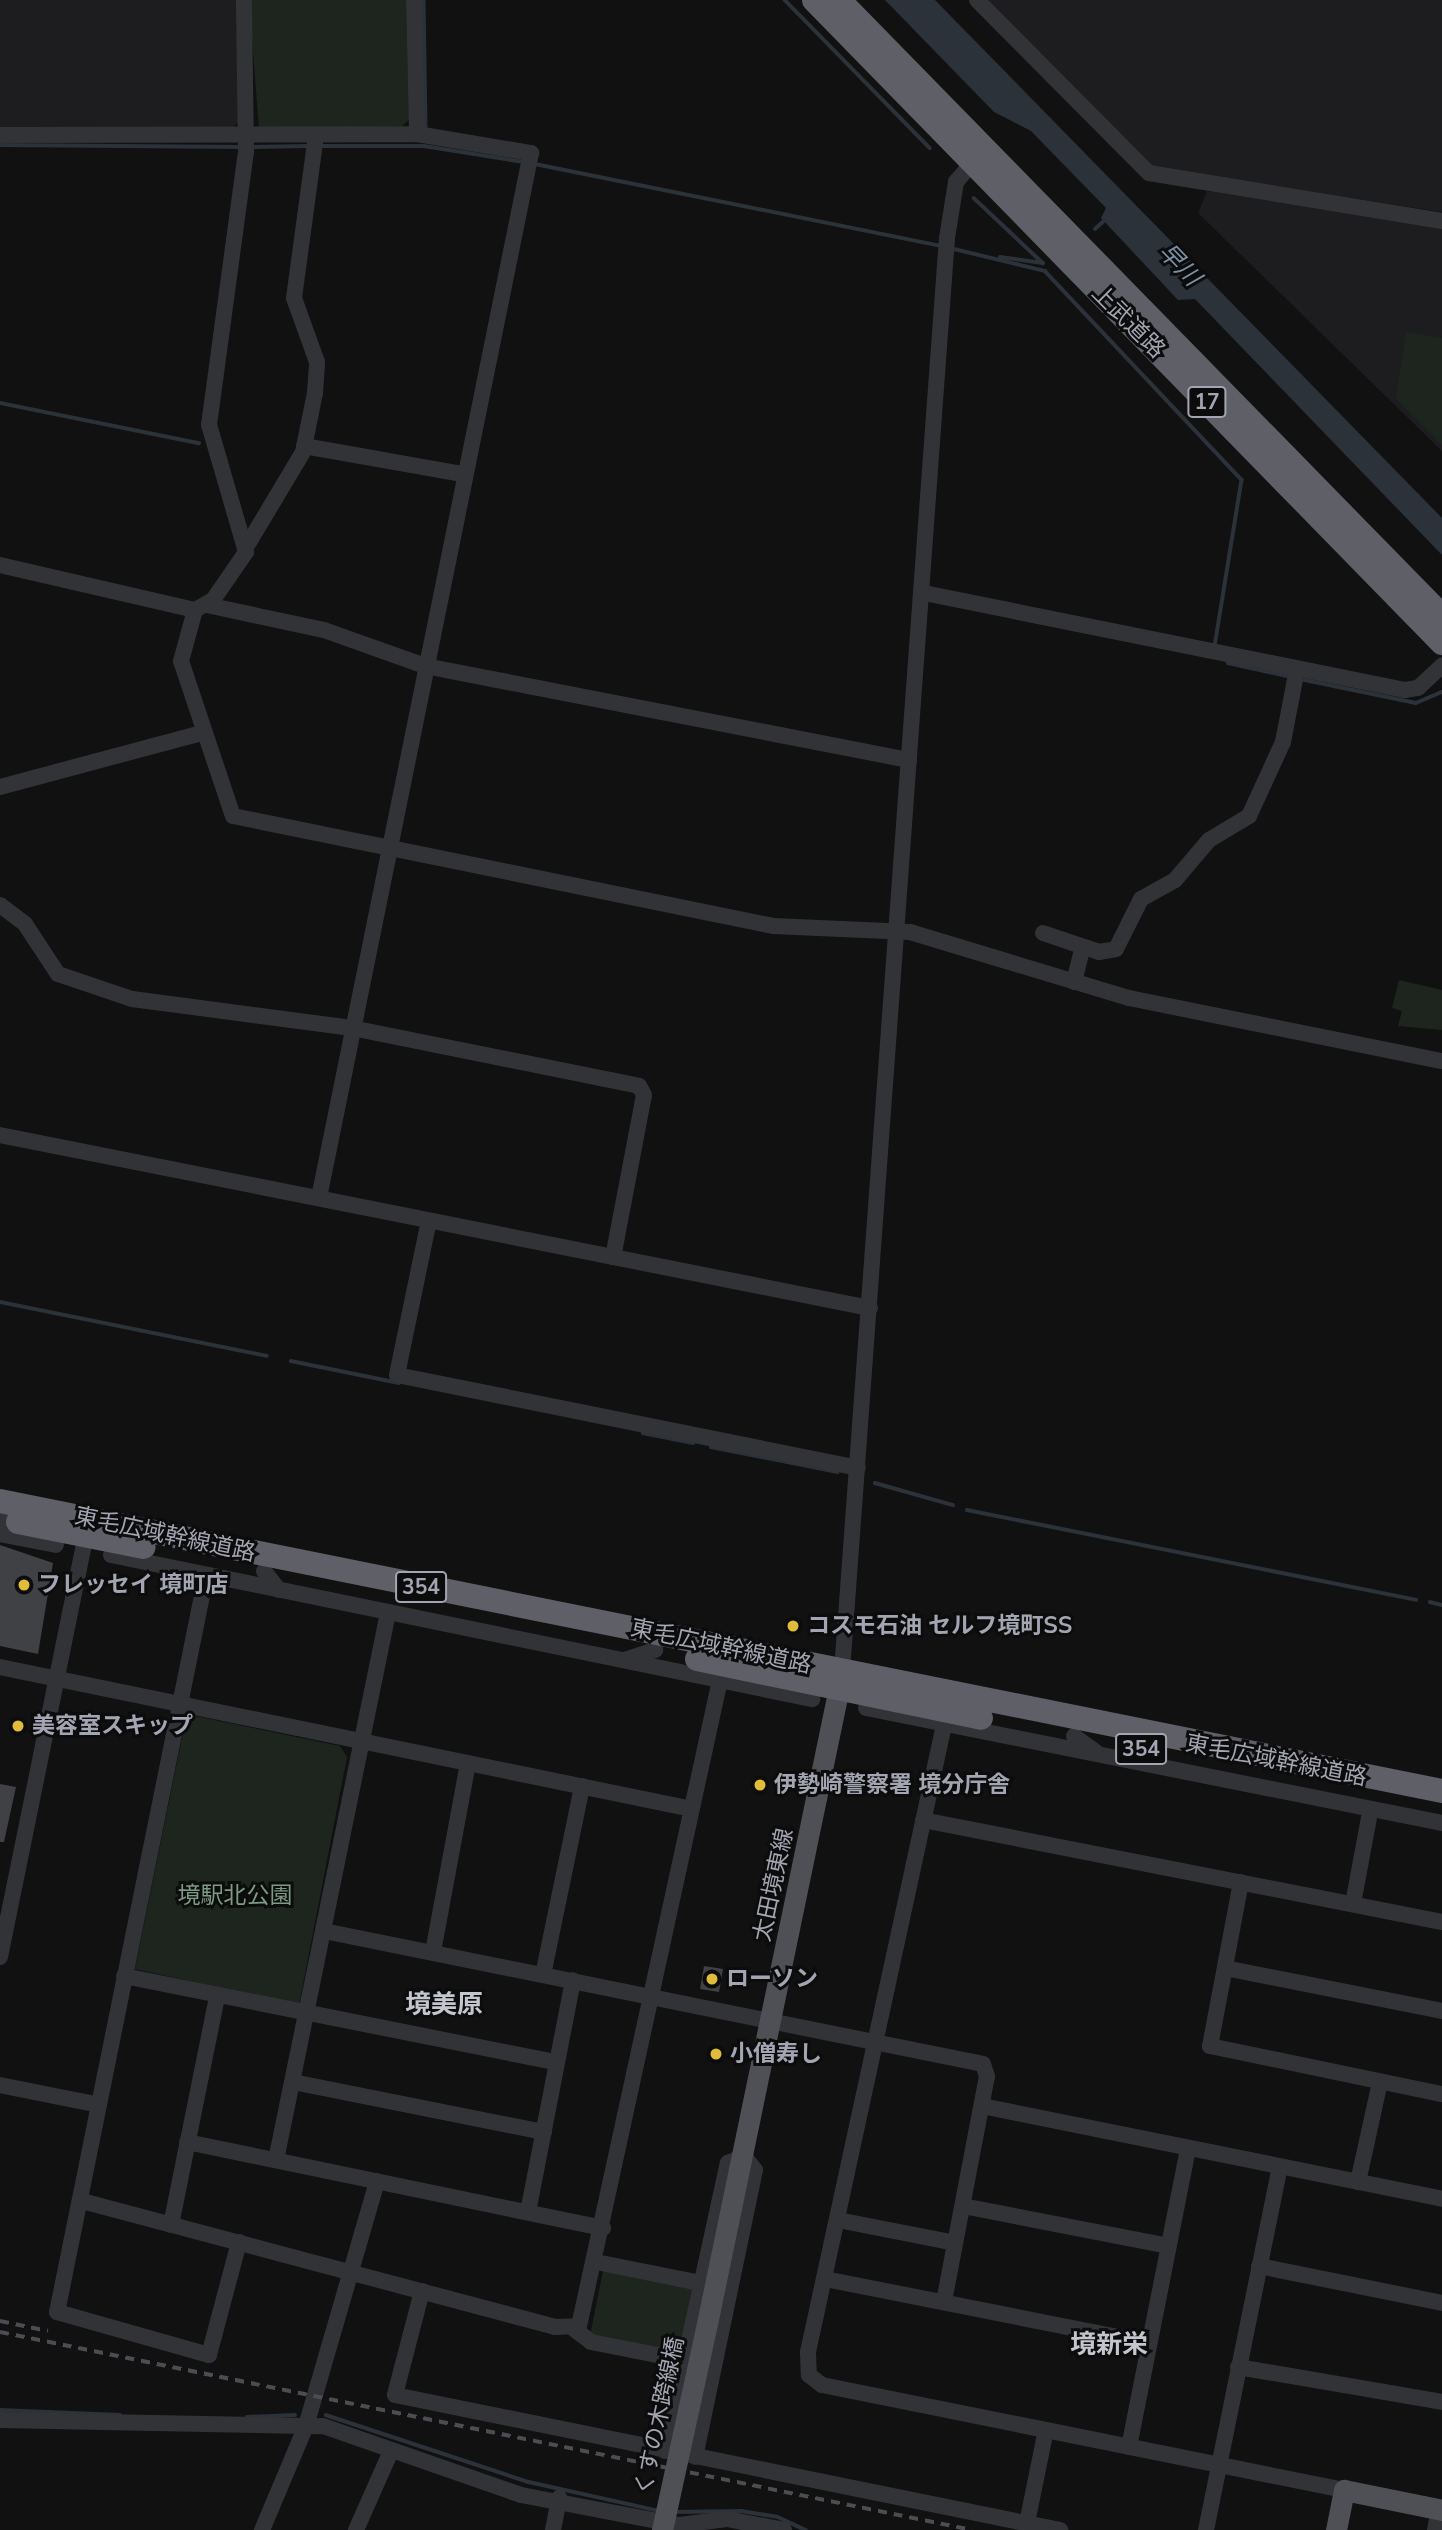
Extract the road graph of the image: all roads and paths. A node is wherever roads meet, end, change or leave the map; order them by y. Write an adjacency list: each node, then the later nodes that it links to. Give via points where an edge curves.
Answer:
1 (244, 0): 9 (street)
2 (414, 0): 6 (street)
3 (814, 0): 10 (highway, 上武道路 / 17)
4 (839, 0): 10 (highway, 上武道路 / 17)
5 (977, 0): 11 (street, via 1149,173)
6 (417, 134): 8 (street); 13 (street, via 531,153)
7 (0, 135): 9 (street)
8 (316, 136): 9 (street); 12 (street, via 294,298 318,369)
9 (246, 143): 14 (street, via 209,425 215,461)
10 (978, 156): 16 (street, via 956,182 947,245); 18 (highway, 上武道路 / 17); 19 (highway, 上武道路 / 17)
11 (1442, 221)
12 (304, 446): 13 (street); 14 (street)
13 (462, 474): 20 (street)
14 (248, 544): 17 (street)
15 (0, 565): 17 (street)
16 (924, 593): 22 (street); 24 (street)
17 (201, 608): 20 (street, via 324,630); 23 (street, via 180,652)
18 (1442, 616)
19 (1442, 643)
20 (425, 666): 24 (street); 26 (street)
21 (1442, 666): 22 (street, via 1418,688 1405,690)
22 (1297, 669): 30 (street, via 1283,742 1249,816 1209,840 1175,880 1141,899 1116,949)
23 (202, 733): 25 (street); 26 (street, via 233,816)
24 (909, 760): 28 (street)
25 (0, 787)
26 (386, 845): 28 (street, via 773,926); 32 (street)
27 (0, 905): 32 (street, via 25,924 53,970 69,980 163,1005)
28 (898, 930): 31 (street); 38 (street)
29 (1043, 933): 30 (street)
30 (1083, 947): 31 (street)
31 (1074, 982): 33 (street)
32 (352, 1028): 35 (street); 37 (street, via 643,1089)
33 (1442, 1061)
34 (0, 1135): 35 (street)
35 (319, 1198): 36 (street)
36 (428, 1225): 37 (street); 39 (street, via 397,1375)
37 (613, 1257): 38 (street)
38 (870, 1308): 39 (street)
39 (858, 1468): 52 (street)
40 (1, 1519): 41 (highway, 東毛広域幹線道路 / 354); 42 (street)
41 (87, 1527): 45 (highway, 東毛広域幹線道路 / 354); 50 (street); 52 (highway, 東毛広域幹線道路 / 354)
42 (56, 1545)
43 (111, 1555): 44 (street)
44 (205, 1576): 45 (street); 54 (street)
45 (272, 1580): 46 (street); 47 (highway, 東毛広域幹線道路 / 354)
46 (388, 1613): 48 (street); 58 (street)
47 (655, 1650): 48 (street); 52 (highway, 東毛広域幹線道路 / 354)
48 (623, 1660): 51 (street)
49 (0, 1667): 50 (street)
50 (55, 1679): 54 (street); 73 (street)
51 (720, 1680): 53 (street); 64 (street)
52 (841, 1681): 57 (highway, 東毛広域幹線道路 / 354); 62 (highway, 東毛広域幹線道路 / 354); 82 (main road, 太田境東線)
53 (812, 1699)
54 (179, 1704): 58 (street); 76 (street)
55 (866, 1708): 56 (street)
56 (944, 1725): 59 (street); 66 (street)
57 (1074, 1736): 59 (street); 63 (highway, 東毛広域幹線道路 / 354)
58 (360, 1741): 60 (street); 71 (street)
59 (1100, 1757): 65 (street)
60 (468, 1763): 61 (street); 72 (street)
61 (582, 1786): 64 (street); 75 (street)
62 (1442, 1791)
63 (1442, 1805)
64 (692, 1809): 79 (street)
65 (1370, 1812): 67 (street); 69 (street)
66 (923, 1820): 68 (street); 83 (street)
67 (1442, 1823)
68 (1241, 1882): 69 (street); 74 (street)
69 (1353, 1904): 70 (street)
70 (1442, 1923)
71 (324, 1931): 72 (street); 81 (street)
72 (433, 1952): 75 (street)
73 (0, 1957)
74 (1225, 1968): 80 (street); 86 (street, via 1210,2046)
75 (543, 1975): 77 (street)
76 (124, 1976): 78 (street); 89 (street)
77 (573, 1980): 79 (street); 84 (street)
78 (217, 1996): 81 (street); 92 (street)
79 (654, 1998): 82 (street); 105 (street)
80 (1442, 2011)
81 (305, 2013): 84 (street); 85 (street)
82 (772, 2021): 83 (street); 94 (main road, 太田境東線)
83 (877, 2043): 90 (street, via 983,2064); 103 (street)
84 (556, 2062): 91 (street)
85 (293, 2082): 91 (street); 95 (street)
86 (1380, 2082): 88 (street); 98 (street)
87 (0, 2085): 89 (street)
88 (1442, 2094)
89 (99, 2105): 100 (street)
90 (982, 2106): 93 (street); 101 (street)
91 (544, 2132): 102 (street)
92 (187, 2142): 95 (street); 104 (street)
93 (1188, 2148): 96 (street); 108 (street)
94 (744, 2156): 113 (street, via 728,2163); 117 (main road, 太田境東線); 129 (street, via 755,2170)
95 (276, 2161): 97 (street)
96 (1280, 2166): 98 (street); 110 (street)
97 (377, 2181): 102 (street); 111 (street)
98 (1358, 2182): 99 (street)
99 (1442, 2199)
100 (82, 2201): 104 (street); 106 (street, via 57,2312 209,2355)
101 (963, 2206): 107 (street); 108 (street)
102 (528, 2213): 105 (street)
103 (838, 2220): 107 (street); 112 (street)
104 (171, 2225): 106 (street)
105 (603, 2228): 109 (street)
106 (239, 2242): 111 (street)
107 (956, 2243): 115 (street)
108 (1168, 2246): 119 (street)
109 (596, 2262): 113 (street); 118 (street, via 584,2315)
110 (1259, 2266): 116 (street); 121 (street)
111 (353, 2271): 114 (street); 124 (street)
112 (825, 2279): 115 (street); 125 (street, via 808,2352 815,2382)
113 (700, 2283): 120 (street)
114 (422, 2291): 118 (street); 128 (street, via 396,2395)
115 (944, 2302): 119 (street)
116 (1442, 2303)
117 (709, 2314): 135 (main road, くすの木跨線橋, bridge)
118 (575, 2329): 120 (street, via 591,2342)
119 (1149, 2343): 126 (street)
120 (684, 2360): 128 (street)
121 (1238, 2367): 122 (street); 130 (street)
122 (1442, 2402)
123 (0, 2420): 124 (street)
124 (306, 2426): 127 (street, via 323,2426); 137 (street)
125 (1046, 2430): 126 (street); 134 (street)
126 (1129, 2447): 130 (street)
127 (391, 2451): 132 (street, via 521,2495); 138 (street)
128 (665, 2451): 129 (street)
129 (695, 2457): 134 (street)
130 (1220, 2466): 131 (street); 141 (street)
131 (1344, 2490): 133 (main road); 142 (main road)
132 (559, 2498): 135 (street); 139 (street)
133 (1439, 2516)
134 (1027, 2523): 140 (street)
135 (663, 2527): 136 (street, via 727,2519)
136 (776, 2529)
137 (262, 2530)
138 (356, 2530)
139 (553, 2530)
140 (1060, 2530)
141 (1206, 2530)
142 (1336, 2530)

